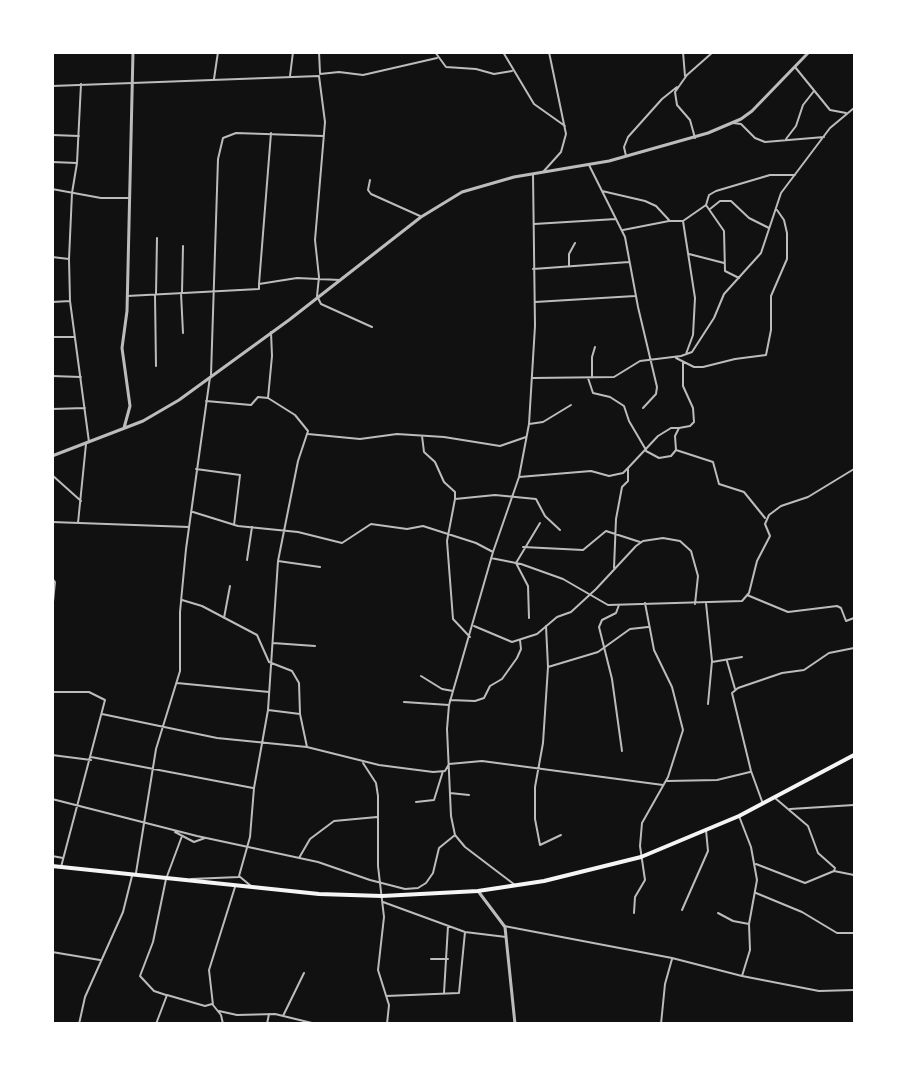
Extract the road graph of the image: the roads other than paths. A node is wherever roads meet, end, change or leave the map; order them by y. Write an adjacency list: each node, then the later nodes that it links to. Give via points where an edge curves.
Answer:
1 (133, 52): 18 (street)
2 (218, 52): 17 (street)
3 (293, 52): 16 (street)
4 (319, 52): 14 (street)
5 (435, 52): 11 (street)
6 (503, 52): 13 (street)
7 (549, 52): 26 (street)
8 (683, 52): 15 (street)
9 (713, 52): 15 (street)
10 (809, 52): 12 (street)
11 (437, 58): 13 (street, via 442,65 455,69 494,74); 14 (street, via 363,75)
12 (794, 65): 22 (street); 25 (street, via 752,111)
13 (514, 71): 26 (street, via 534,104)
14 (319, 75): 16 (street); 30 (street, via 324,103)
15 (686, 76): 21 (street)
16 (290, 77): 17 (street)
17 (214, 79): 18 (street)
18 (131, 82): 19 (street); 45 (street)
19 (81, 84): 20 (street); 29 (street)
20 (52, 86)
21 (677, 87): 32 (street, via 677,105 690,120); 34 (street, via 628,137)
22 (814, 91): 24 (street, via 830,110); 33 (street)
23 (855, 108): 24 (street)
24 (846, 113): 31 (street)
25 (733, 123): 32 (street); 33 (street, via 741,124 758,140)
26 (565, 126): 38 (street, via 565,145)
27 (271, 133): 30 (street); 69 (street); 70 (street, via 231,134 221,143)
28 (52, 135): 29 (street)
29 (79, 136): 36 (street)
30 (323, 136): 66 (street, via 315,240)
31 (824, 137): 33 (street); 40 (street)
32 (694, 138): 34 (street)
33 (784, 141)
34 (626, 157): 37 (street)
35 (52, 162): 36 (street)
36 (77, 164): 44 (street)
37 (589, 165): 38 (street); 43 (street)
38 (543, 172): 39 (street)
39 (533, 174): 49 (street, via 462,192); 53 (street)
40 (795, 175): 46 (street, via 770,175 724,188 711,194); 48 (street, via 781,193)
41 (370, 180): 49 (street, via 371,194)
42 (52, 189): 44 (street)
43 (602, 191): 50 (street); 51 (street, via 645,201 656,206)
44 (72, 193): 45 (street); 61 (street)
45 (129, 198): 73 (street)
46 (706, 205): 47 (street); 52 (street)
47 (710, 209): 54 (street, via 720,201 731,201 748,218); 63 (street, via 724,231)
48 (777, 210): 54 (street); 88 (street, via 787,233 787,259 771,296 766,355 703,367)
49 (421, 217): 68 (street)
50 (616, 219): 53 (street); 55 (street)
51 (669, 221): 52 (street); 55 (street)
52 (683, 221): 59 (street)
53 (534, 224): 65 (street)
54 (770, 228): 67 (street, via 761,253)
55 (622, 230): 62 (street)
56 (157, 238): 72 (street)
57 (575, 243): 64 (street, via 569,254)
58 (183, 246): 71 (street)
59 (689, 254): 63 (street); 85 (street, via 695,303 693,335)
60 (52, 257): 61 (street)
61 (69, 259): 76 (street)
62 (630, 262): 64 (street); 75 (street)
63 (725, 263): 67 (street, via 728,273)
64 (569, 267): 65 (street)
65 (533, 269): 78 (street)
66 (319, 277): 68 (street); 69 (street); 74 (street)
67 (739, 278): 85 (street, via 724,294 700,342)
68 (340, 280): 74 (street)
69 (259, 284): 70 (street, via 259,290)
70 (215, 292): 71 (street); 91 (street)
71 (182, 293): 72 (street); 81 (street)
72 (155, 295): 73 (street); 89 (street)
73 (127, 296): 102 (street, via 122,348 130,406)
74 (317, 296): 79 (street, via 321,304); 80 (street)
75 (635, 296): 78 (street); 87 (street)
76 (69, 301): 77 (street); 83 (street)
77 (52, 302)
78 (535, 303): 93 (street)
79 (372, 327)
80 (271, 332): 91 (street); 95 (street)
81 (183, 333)
82 (52, 337): 83 (street)
83 (75, 337): 92 (street)
84 (595, 347): 94 (street)
85 (686, 354): 86 (street)
86 (674, 357): 87 (street); 88 (street)
87 (649, 359): 94 (street, via 636,362 621,375); 99 (street, via 657,390)
88 (683, 362): 103 (street, via 683,386 695,418 690,426)
89 (156, 366)
90 (52, 376): 92 (street)
91 (210, 376): 96 (street); 102 (street, via 154,415)
92 (81, 377): 98 (street)
93 (533, 378): 94 (street); 101 (street)
94 (590, 378): 109 (street, via 593,393 624,406)
95 (268, 398): 96 (street, via 258,397 251,405); 104 (street, via 301,420)
96 (207, 401): 112 (street)
97 (571, 405): 101 (street, via 543,422)
98 (85, 408): 100 (street); 107 (street)
99 (643, 408)
100 (52, 409)
101 (529, 424): 106 (street)
102 (124, 428): 107 (street)
103 (679, 428): 108 (street); 109 (street, via 660,434)
104 (308, 434): 105 (street, via 360,439 398,434); 127 (street)
105 (422, 436): 106 (street, via 500,446); 117 (street, via 424,452 455,492)
106 (526, 437): 115 (street)
107 (87, 443): 110 (street); 118 (street)
108 (676, 450): 109 (street, via 663,458); 120 (street, via 713,462 719,484 744,492)
109 (646, 451): 111 (street)
110 (52, 456)
111 (628, 468): 115 (street, via 609,476 591,471); 130 (street)
112 (196, 469): 119 (street); 124 (street, via 240,475)
113 (855, 469): 120 (street, via 808,497 777,508)
114 (52, 475): 118 (street)
115 (519, 477): 116 (street)
116 (512, 498): 117 (street, via 479,495); 128 (street, via 538,500 545,516); 133 (street)
117 (455, 499): 129 (street)
118 (81, 501): 122 (street)
119 (193, 512): 124 (street); 125 (street)
120 (766, 519): 143 (street, via 770,536 757,561)
121 (52, 522): 122 (street)
122 (78, 523): 125 (street)
123 (540, 523): 132 (street)
124 (234, 525): 126 (street)
125 (189, 527): 144 (street)
126 (252, 528): 127 (street); 135 (street)
127 (282, 530): 129 (street, via 342,543 374,523 407,529 423,525); 136 (street)
128 (560, 530)
129 (447, 533): 133 (street); 156 (street, via 453,619)
130 (616, 533): 131 (street); 132 (street, via 606,531 579,551); 139 (street)
131 (643, 541): 139 (street); 147 (street, via 672,538 689,548 698,576)
132 (524, 548): 137 (street)
133 (493, 552): 134 (street)
134 (491, 558): 137 (street); 153 (street)
135 (247, 560)
136 (278, 561): 138 (street); 158 (street)
137 (516, 563): 142 (street, via 563,579); 151 (street, via 528,586)
138 (320, 567)
139 (614, 568): 142 (street)
140 (52, 578): 149 (street)
141 (230, 586): 150 (street)
142 (590, 595): 148 (street, via 603,604); 154 (street)
143 (747, 595): 146 (street, via 739,601); 152 (street, via 788,612 837,606 844,620)
144 (182, 600): 150 (street); 168 (street)
145 (645, 602): 147 (street); 148 (street); 155 (street)
146 (706, 603): 147 (street); 165 (street)
147 (695, 604)
148 (619, 605): 160 (street, via 616,613 600,624)
149 (52, 612)
150 (224, 618): 164 (street, via 259,637)
151 (529, 618)
152 (855, 618)
153 (473, 626): 156 (street); 157 (street, via 510,642)
154 (546, 627): 157 (street); 166 (street)
155 (648, 627): 160 (street, via 628,630); 193 (street, via 683,726)
156 (470, 637): 170 (street)
157 (520, 640): 173 (street, via 517,658 502,679 490,686 484,698)
158 (273, 643): 159 (street); 164 (street)
159 (315, 646)
160 (604, 646): 166 (street, via 585,657); 183 (street)
161 (855, 648): 169 (street, via 829,653 804,670)
162 (742, 657): 163 (street)
163 (727, 661): 165 (street); 169 (street)
164 (269, 662): 172 (street); 179 (street, via 286,666 296,677)
165 (711, 662): 175 (street)
166 (548, 667): 189 (street)
167 (421, 676): 170 (street)
168 (177, 683): 172 (street); 180 (street)
169 (735, 689): 192 (street, via 732,702)
170 (453, 691): 173 (street)
171 (52, 692): 178 (street, via 100,696 105,700)
172 (268, 692): 177 (street)
173 (450, 700): 176 (street)
174 (404, 702): 176 (street)
175 (708, 704)
176 (449, 705): 188 (street)
177 (268, 710): 179 (street); 181 (street)
178 (102, 714): 180 (street); 186 (street)
179 (300, 714): 182 (street)
180 (162, 727): 181 (street); 190 (street)
181 (262, 744): 182 (street); 195 (street)
182 (307, 747): 187 (street)
183 (622, 751)
184 (855, 754): 198 (highway)
185 (52, 755): 186 (street)
186 (91, 758): 190 (street); 203 (street)
187 (362, 762): 191 (street); 206 (street, via 376,783)
188 (449, 764): 189 (street, via 482,760); 191 (street); 196 (street)
189 (539, 767): 194 (street); 211 (street, via 534,795 539,844)
190 (153, 768): 195 (street); 207 (street)
191 (443, 771): 200 (street, via 434,800)
192 (751, 771): 193 (street, via 723,779); 201 (street)
193 (667, 781): 194 (street)
194 (663, 785): 216 (street, via 642,823)
195 (254, 788): 214 (street)
196 (450, 793): 197 (street); 210 (street)
197 (469, 795)
198 (775, 798): 201 (highway); 204 (street)
199 (52, 799): 203 (street)
200 (416, 802)
201 (763, 804): 205 (highway)
202 (855, 805): 204 (street)
203 (77, 806): 207 (street); 217 (street)
204 (790, 809): 223 (street, via 808,826 818,853 835,868)
205 (739, 816): 209 (highway); 219 (street)
206 (377, 817): 218 (street, via 331,823 310,838); 229 (street)
207 (145, 821): 208 (street); 224 (street)
208 (169, 829): 212 (street); 213 (street)
209 (706, 830): 216 (highway); 237 (street, via 708,851)
210 (455, 835): 229 (street, via 439,848 433,873 423,886 405,889); 230 (street)
211 (561, 835)
212 (182, 836): 213 (street, via 194,842); 227 (street)
213 (205, 838): 214 (street)
214 (246, 848): 218 (street); 226 (street)
215 (52, 856): 217 (street)
216 (641, 857): 230 (highway); 238 (street, via 645,880 635,897)
217 (63, 858): 221 (street)
218 (299, 858): 229 (street)
219 (756, 864): 223 (street, via 805,883); 234 (street)
220 (53, 866): 221 (highway); 222 (street)
221 (61, 867): 224 (highway)
222 (52, 872)
223 (834, 872): 225 (street)
224 (135, 873): 227 (highway); 250 (street, via 123,912)
225 (855, 875)
226 (240, 877): 228 (street); 232 (street)
227 (166, 879): 228 (highway); 255 (street, via 156,930 140,976 154,991)
228 (182, 880): 231 (highway)
229 (380, 883): 235 (street)
230 (515, 885): 233 (highway)
231 (236, 887): 232 (highway); 257 (street, via 209,970)
232 (254, 888): 235 (highway)
233 (478, 891): 235 (highway); 242 (street)
234 (756, 893): 240 (street); 244 (street, via 837,933)
235 (382, 896): 236 (street)
236 (383, 902): 241 (street); 256 (street, via 378,970)
237 (682, 910)
238 (634, 913)
239 (718, 913): 240 (street)
240 (749, 924): 252 (street, via 750,950)
241 (448, 926): 243 (street); 249 (street)
242 (504, 926): 245 (street); 247 (street)
243 (465, 932): 245 (street); 254 (street, via 460,993)
244 (855, 933)
245 (506, 937): 267 (street)
246 (52, 952): 250 (street)
247 (672, 958): 252 (street); 268 (street)
248 (431, 959): 249 (street)
249 (448, 959): 254 (street)
250 (100, 960): 261 (street)
251 (304, 973): 260 (street)
252 (742, 976): 253 (street, via 824,992)
253 (855, 990)
254 (444, 993): 256 (street)
255 (166, 995): 257 (street, via 205,1006); 262 (street)
256 (387, 996): 266 (street)
257 (213, 1004): 258 (street)
258 (218, 1011): 259 (street); 263 (street)
259 (269, 1014): 260 (street); 264 (street)
260 (283, 1016): 265 (street)
261 (79, 1023)
262 (156, 1023)
263 (223, 1023)
264 (267, 1023)
265 (316, 1023)
266 (387, 1023)
267 (515, 1023)
268 (661, 1023)

